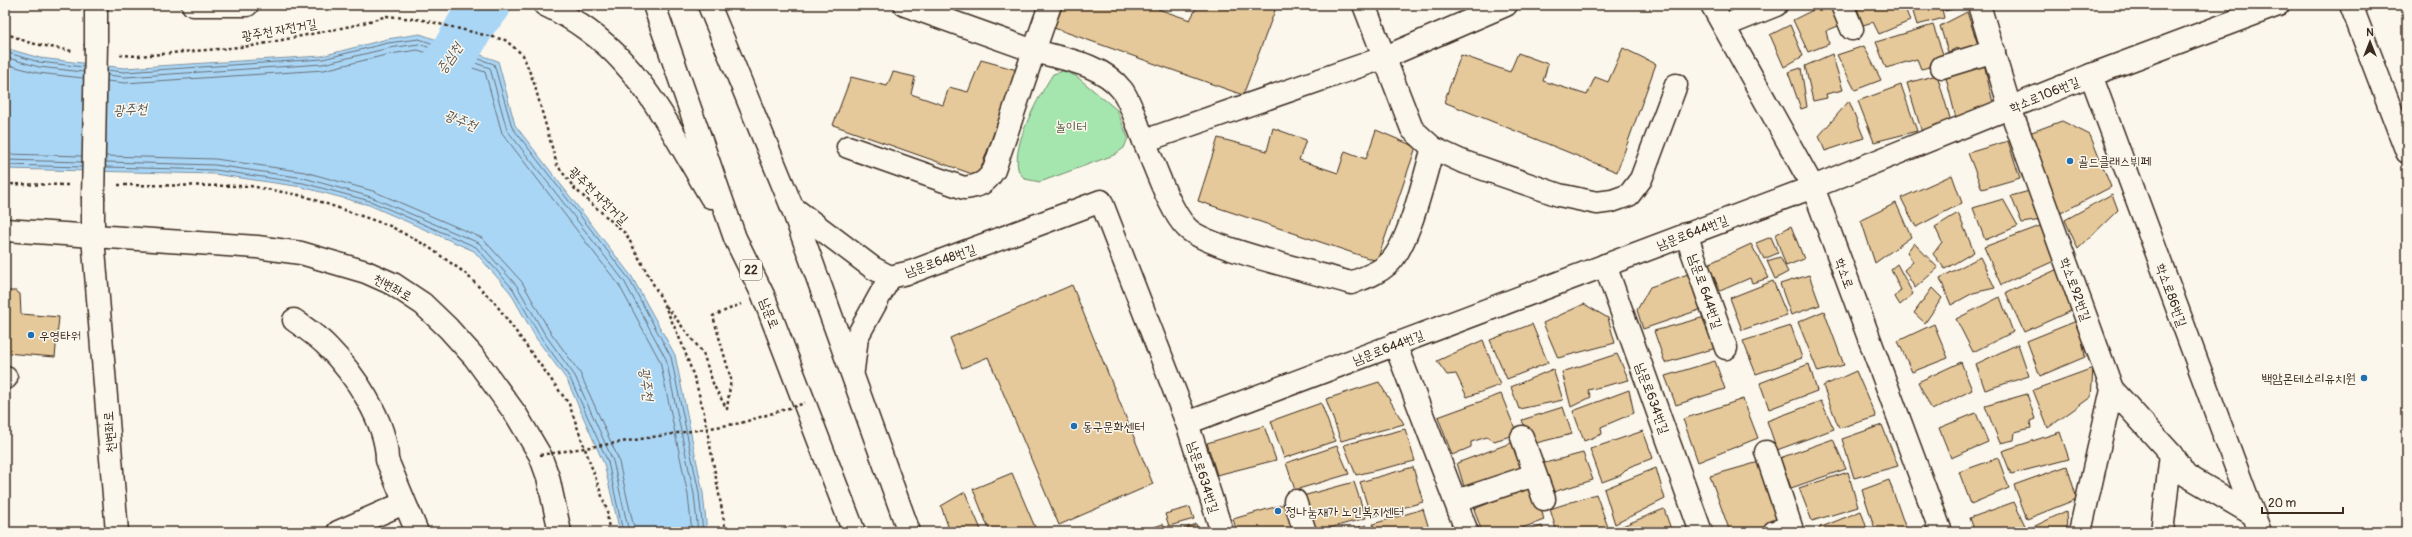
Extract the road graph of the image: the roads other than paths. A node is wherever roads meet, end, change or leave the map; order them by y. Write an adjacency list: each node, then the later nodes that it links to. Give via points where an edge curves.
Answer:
1 (96, 5): 34 (street, bridge, via 88,48)
2 (193, 5): 3 (street)
3 (247, 5)
4 (545, 5): 35 (street, via 591,34 623,62 678,142)
5 (654, 5): 35 (street, 남문로 / 22)
6 (709, 5): 31 (street)
7 (907, 5): 19 (street)
8 (1050, 5): 19 (street)
9 (1364, 5): 21 (street)
10 (1712, 5): 17 (street, 학소로)
11 (1776, 5): 17 (street)
12 (1842, 5): 18 (street)
13 (1979, 5): 20 (street, 학소로92번길)
14 (2278, 5): 23 (street, 학소로106번길)
15 (2351, 5): 29 (street)
16 (1500, 6): 21 (street)
17 (1724, 26): 30 (street, 학소로)
18 (1852, 29)
19 (1034, 51): 26 (street, via 1084,64 1104,74 1122,90); 27 (street, via 994,170 987,181 978,186 964,188)
20 (1994, 51): 22 (street); 25 (street, 학소로92번길)
21 (1383, 58): 26 (street); 28 (street, via 1412,129)
22 (1942, 67)
23 (2091, 75): 25 (street, 학소로106번길); 52 (street, 학소로86번길)
24 (1676, 85): 28 (street, via 1641,179 1628,195 1612,201 1597,203 1559,195 1461,161)
25 (2010, 108): 30 (street, 학소로106번길); 42 (street, 학소로92번길)
26 (1144, 141): 28 (street, via 1175,210 1187,229 1213,243 1351,283 1388,265 1401,248)
27 (848, 147)
28 (1433, 148)
29 (2407, 152)
30 (1813, 187): 33 (street, 남문로644번길); 64 (street, 학소로)
31 (792, 208): 37 (street, 남문로648번길, via 867,264); 41 (street)
32 (5, 230): 34 (street, 천변좌로)
33 (1686, 234): 36 (street, 남문로644번길); 40 (street, 남문로 644번길)
34 (93, 237): 53 (street, 천변좌로); 56 (street, 천변좌로, via 257,247 301,253 366,272 393,284 423,304 448,328 475,358 517,416 540,454 548,477)
35 (735, 238): 57 (street, 남문로 / 22, via 763,295)
36 (1605, 265): 39 (street, 남문로644번길); 62 (street, 남문로634번길)
37 (890, 277): 41 (street, via 857,337); 43 (street, 남문로648번길, via 911,272 1102,201)
38 (294, 320): 51 (street, via 326,345 366,396 380,422 387,447 387,460)
39 (1395, 344): 43 (street, 남문로644번길); 50 (street)
40 (1726, 348)
41 (852, 375): 58 (street)
42 (2112, 389): 46 (street, 학소로86번길); 65 (street)
43 (1187, 423): 59 (street, 남문로634번길)
44 (1522, 437): 47 (street)
45 (1766, 452): 63 (street, via 1791,527)
46 (2171, 454): 52 (street, 학소로86번길, via 2186,475); 66 (street)
47 (1534, 475): 48 (street); 50 (street)
48 (1544, 499)
49 (1295, 501): 60 (street)
50 (1457, 501): 61 (street)
51 (404, 503): 54 (street); 55 (street)
52 (2257, 523)
53 (116, 532)
54 (338, 532)
55 (417, 532)
56 (560, 532)
57 (854, 532)
58 (909, 532)
59 (1222, 532)
60 (1305, 532)
61 (1468, 532)
62 (1701, 532)
63 (1774, 532)
64 (1941, 532)
65 (2080, 532)
66 (2162, 532)

